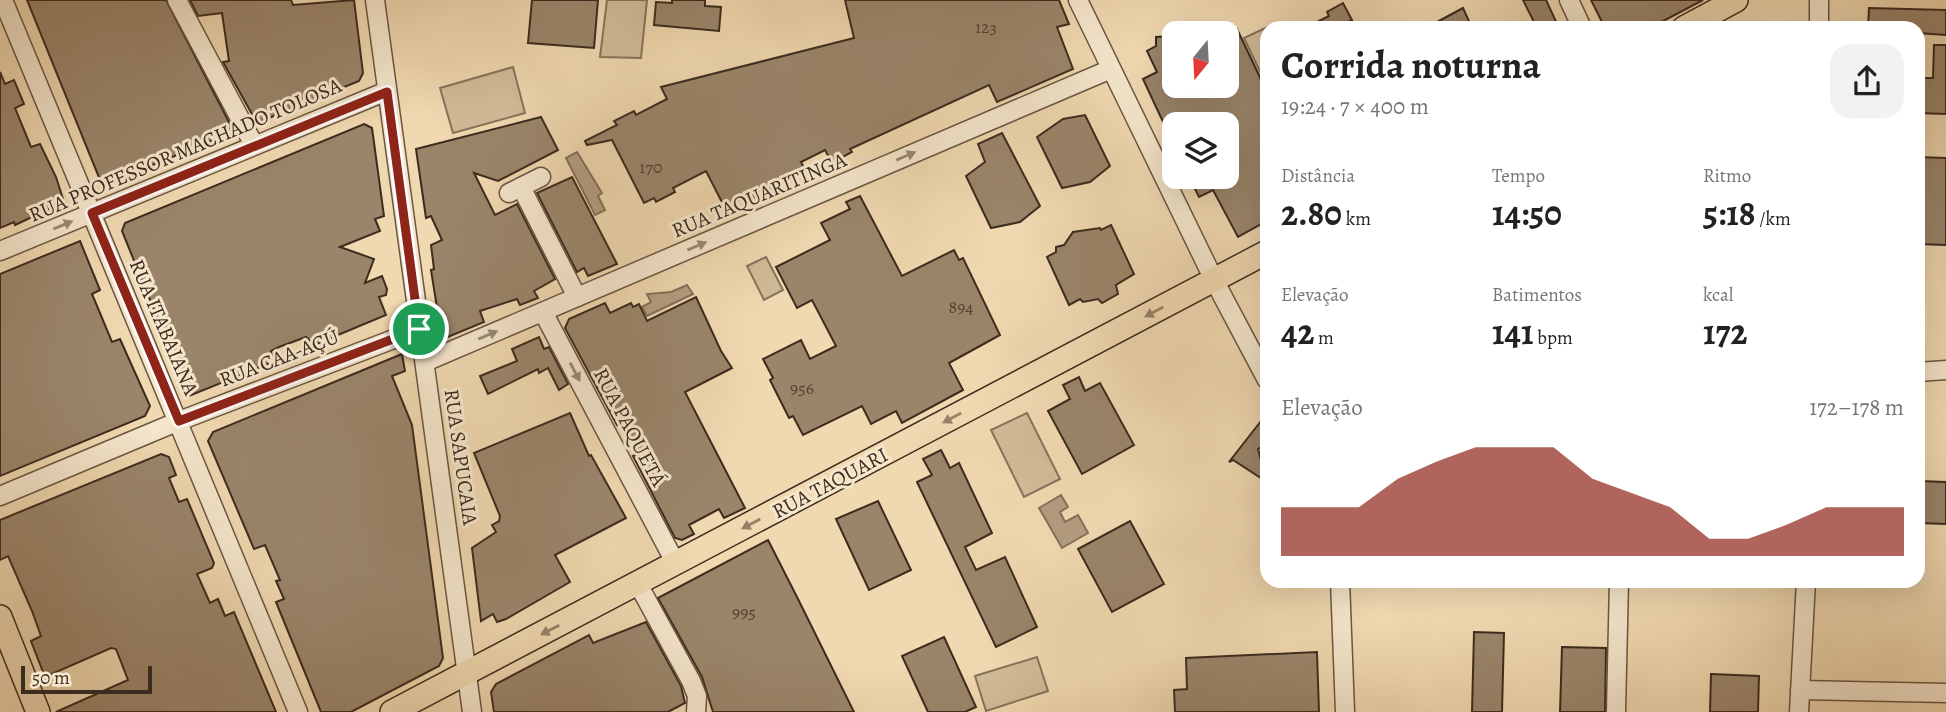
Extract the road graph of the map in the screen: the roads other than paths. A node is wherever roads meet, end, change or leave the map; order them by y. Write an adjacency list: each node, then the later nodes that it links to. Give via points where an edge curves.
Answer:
1 (3, 0): 15 (street, RUA ITABAIANA)
2 (177, 0): 13 (street)
3 (375, 0): 12 (street, RUA SAPUCAIA)
4 (1078, 0): 11 (street)
5 (1569, 0): 8 (street)
6 (1736, 0): 9 (main road)
7 (1819, 0): 10 (street)
8 (1579, 21)
9 (1697, 21)
10 (1819, 21)
11 (1111, 69): 18 (street); 19 (street, RUA TAQUARITINGA, one-way to 11)
12 (387, 92): 13 (street, RUA PROFESSOR MACHADO TOLOSA); 21 (street, RUA SAPUCAIA)
13 (254, 145): 15 (street, RUA PROFESSOR MACHADO TOLOSA)
14 (541, 177): 19 (street, via 515,190)
15 (92, 213): 16 (street, RUA PROFESSOR MACHADO TOLOSA, one-way to 15); 26 (street, RUA ITABAIANA)
16 (0, 251)
17 (1260, 256): 18 (main road, RUA TAQUARI)
18 (1214, 280): 23 (street); 28 (main road, RUA TAQUARI, one-way to 28)
19 (578, 297): 20 (street, RUA TAQUARITINGA)
20 (543, 312): 22 (street, RUA TAQUARITINGA, one-way to 20); 28 (street, RUA PAQUETÁ, one-way to 28)
21 (419, 329): 22 (street, RUA SAPUCAIA); 26 (street, RUA CAA-AÇÚ)
22 (425, 362): 34 (street, RUA SAPUCAIA)
23 (1260, 367)
24 (1946, 369): 25 (street)
25 (1925, 371)
26 (179, 421): 27 (street, RUA CAA-AÇÚ); 38 (street, RUA ITABAIANA)
27 (0, 496)
28 (676, 564): 29 (main road, RUA TAQUARI)
29 (638, 584): 34 (main road, RUA TAQUARI, one-way to 34); 41 (street, via 691,681 697,696)
30 (1340, 588): 42 (street)
31 (1619, 588): 43 (street)
32 (1805, 588): 35 (street)
33 (0, 617): 37 (main road)
34 (467, 673): 39 (main road, RUA TAQUARI); 40 (street, RUA SAPUCAIA)
35 (1800, 690): 36 (street); 44 (street)
36 (1946, 693)
37 (38, 712)
38 (298, 712)
39 (392, 712)
40 (472, 712)
41 (696, 712)
42 (1345, 712)
43 (1616, 712)
44 (1799, 712)

